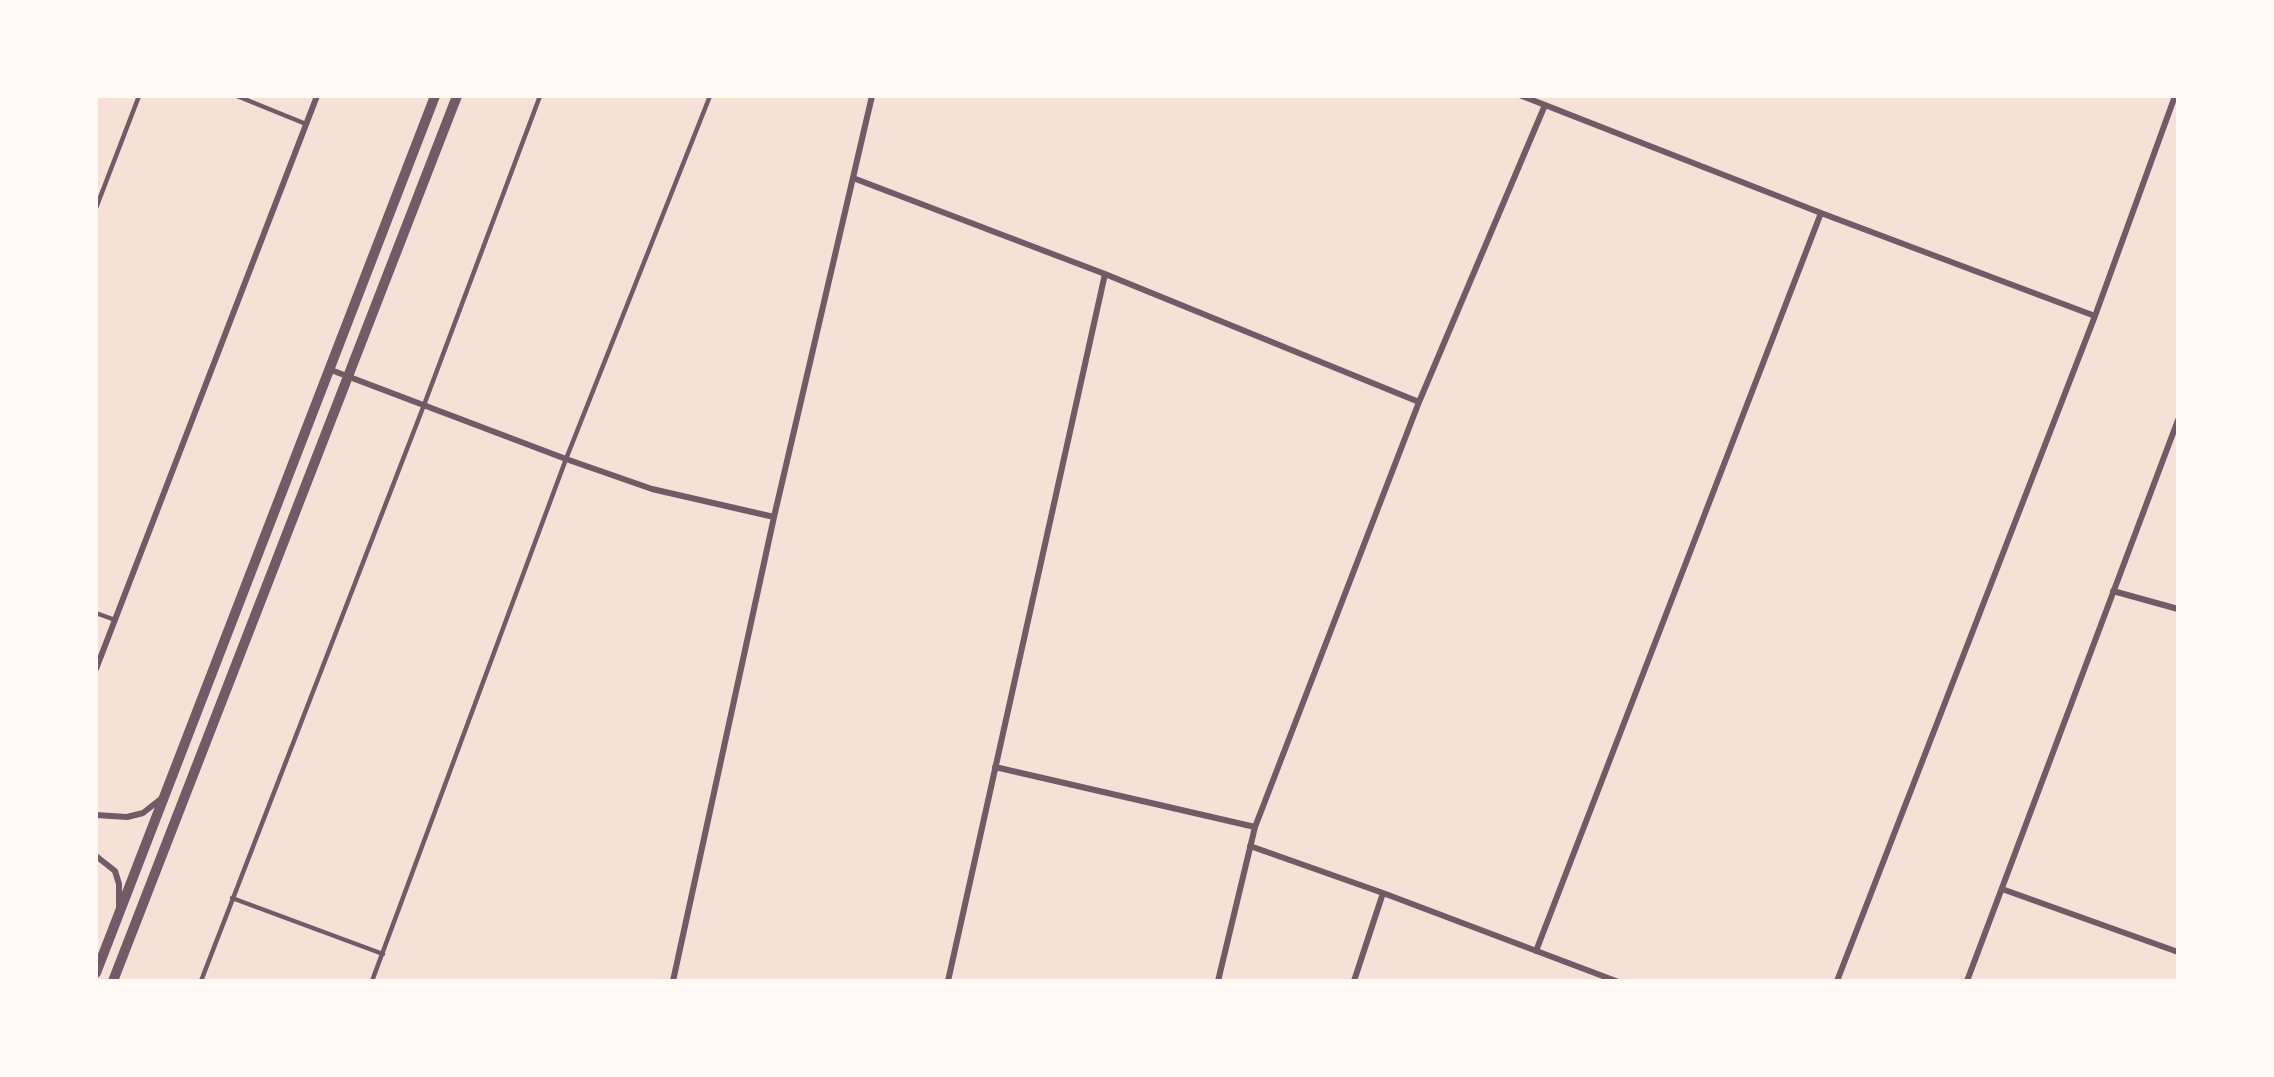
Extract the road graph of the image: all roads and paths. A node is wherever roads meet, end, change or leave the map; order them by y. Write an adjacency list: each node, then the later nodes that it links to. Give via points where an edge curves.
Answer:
1 (139, 96): 14 (lane)
2 (237, 96): 12 (lane)
3 (317, 96): 12 (street)
4 (435, 96): 18 (street)
5 (457, 96): 19 (street)
6 (540, 96): 21 (lane)
7 (710, 96): 23 (lane)
8 (872, 96): 13 (street)
9 (1522, 96): 11 (street)
10 (2175, 96): 17 (street)
11 (1545, 105): 15 (street); 20 (street)
12 (306, 124): 28 (street)
13 (853, 178): 16 (street); 24 (street)
14 (96, 208)
15 (1821, 213): 17 (street); 40 (street)
16 (1105, 274): 20 (street); 30 (street)
17 (2095, 316): 52 (street)
18 (331, 370): 19 (street); 31 (street)
19 (348, 377): 21 (street); 44 (street)
20 (1419, 402): 33 (street)
21 (424, 405): 23 (street); 38 (lane)
22 (2178, 420): 25 (street)
23 (566, 459): 24 (street, via 652,489); 42 (lane)
24 (774, 517): 47 (street)
25 (2114, 591): 26 (street); 36 (street)
26 (2178, 609)
27 (96, 613): 28 (lane)
28 (115, 620): 29 (street)
29 (96, 669)
30 (995, 767): 33 (street); 48 (street)
31 (165, 795): 32 (street, via 143,813 127,817); 39 (street)
32 (96, 815)
33 (1255, 827): 34 (street)
34 (1250, 846): 37 (street); 49 (street)
35 (96, 856): 39 (street, via 115,871)
36 (2002, 889): 41 (street); 53 (street)
37 (1383, 893): 40 (street); 50 (street)
38 (232, 898): 42 (lane); 45 (lane)
39 (119, 914): 43 (street)
40 (1536, 951): 51 (street)
41 (2178, 952)
42 (383, 954): 46 (lane)
43 (96, 973)
44 (113, 981)
45 (201, 981)
46 (372, 981)
47 (673, 981)
48 (948, 981)
49 (1218, 981)
50 (1354, 981)
51 (1616, 981)
52 (1837, 981)
53 (1967, 981)

